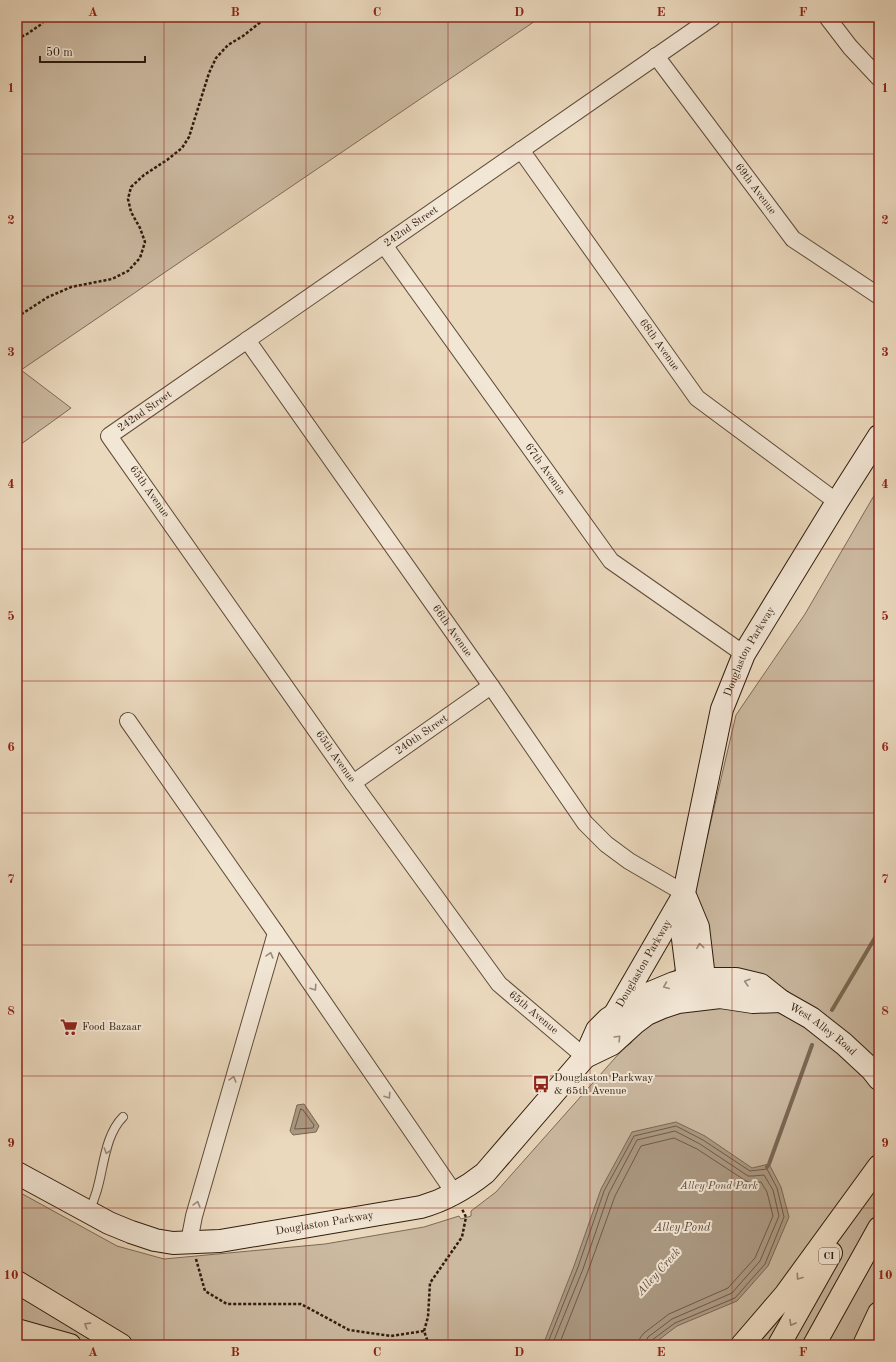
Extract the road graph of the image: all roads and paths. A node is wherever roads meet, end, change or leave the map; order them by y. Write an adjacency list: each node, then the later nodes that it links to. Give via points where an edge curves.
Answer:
1 (267, 17): 11 (path, via 228,45 216,58 189,137 182,148 131,187 128,199 131,212 144,242 140,258 128,271 112,279 71,287 48,296)
2 (713, 17): 6 (street, 242nd Street)
3 (827, 17): 7 (street)
4 (43, 23): 5 (path)
5 (17, 38)
6 (656, 56): 8 (street, 242nd Street); 10 (street, 69th Avenue, via 793,239)
7 (879, 78)
8 (521, 150): 9 (street, 242nd Street); 15 (street, 68th Avenue, via 697,398)
9 (384, 245): 12 (street, 242nd Street); 16 (street, 67th Avenue, via 611,561)
10 (879, 296)
11 (17, 317)
12 (247, 340): 13 (street, 242nd Street); 17 (street, 66th Avenue)
13 (109, 436): 19 (street, 65th Avenue)
14 (879, 436): 15 (main road, Douglaston Parkway)
15 (837, 502): 16 (main road, Douglaston Parkway)
16 (744, 654): 20 (main road, Douglaston Parkway, via 722,709)
17 (491, 686): 19 (street, 240th Street); 20 (street, 66th Avenue, via 585,823 606,844 629,861)
18 (128, 721): 21 (street)
19 (353, 783): 24 (street, 65th Avenue, via 499,984)
20 (684, 893): 22 (main road, via 698,927); 23 (main road, Douglaston Parkway)
21 (276, 933): 29 (street, one-way to 29); 33 (street, one-way to 21, via 194,1216)
22 (696, 989): 23 (main road, Douglaston Parkway, one-way to 23, via 674,983); 24 (main road, Douglaston Parkway, one-way to 22, via 612,1044 647,1014); 25 (main road, West Alley Road, via 736,979 761,986 780,1001 811,1018 844,1044)
23 (615, 1013): 24 (main road, Douglaston Parkway, via 597,1030)
24 (585, 1057): 29 (main road, Douglaston Parkway, via 485,1173)
25 (879, 1079)
26 (123, 1117): 30 (lane, one-way to 30, via 116,1124)
27 (879, 1166): 41 (highway, one-way to 41, via 786,1295); 42 (highway, CI, one-way to 42)
28 (17, 1173): 30 (main road, Douglaston Parkway)
29 (455, 1194): 33 (main road, Douglaston Parkway, via 421,1207 220,1241); 37 (path, via 466,1217 462,1237 430,1283 428,1317)
30 (89, 1213): 33 (main road, Douglaston Parkway, via 155,1240)
31 (879, 1228): 43 (highway)
32 (879, 1234): 44 (highway)
33 (189, 1242): 37 (path, via 205,1291 226,1304 300,1304 349,1330 391,1336)
34 (17, 1282): 39 (highway, one-way to 34)
35 (879, 1313): 45 (highway)
36 (17, 1330): 38 (highway)
37 (424, 1331): 40 (path)
38 (70, 1345)
39 (121, 1345)
40 (429, 1345)
41 (742, 1345)
42 (779, 1345)
43 (814, 1345)
44 (823, 1345)
45 (864, 1345)

